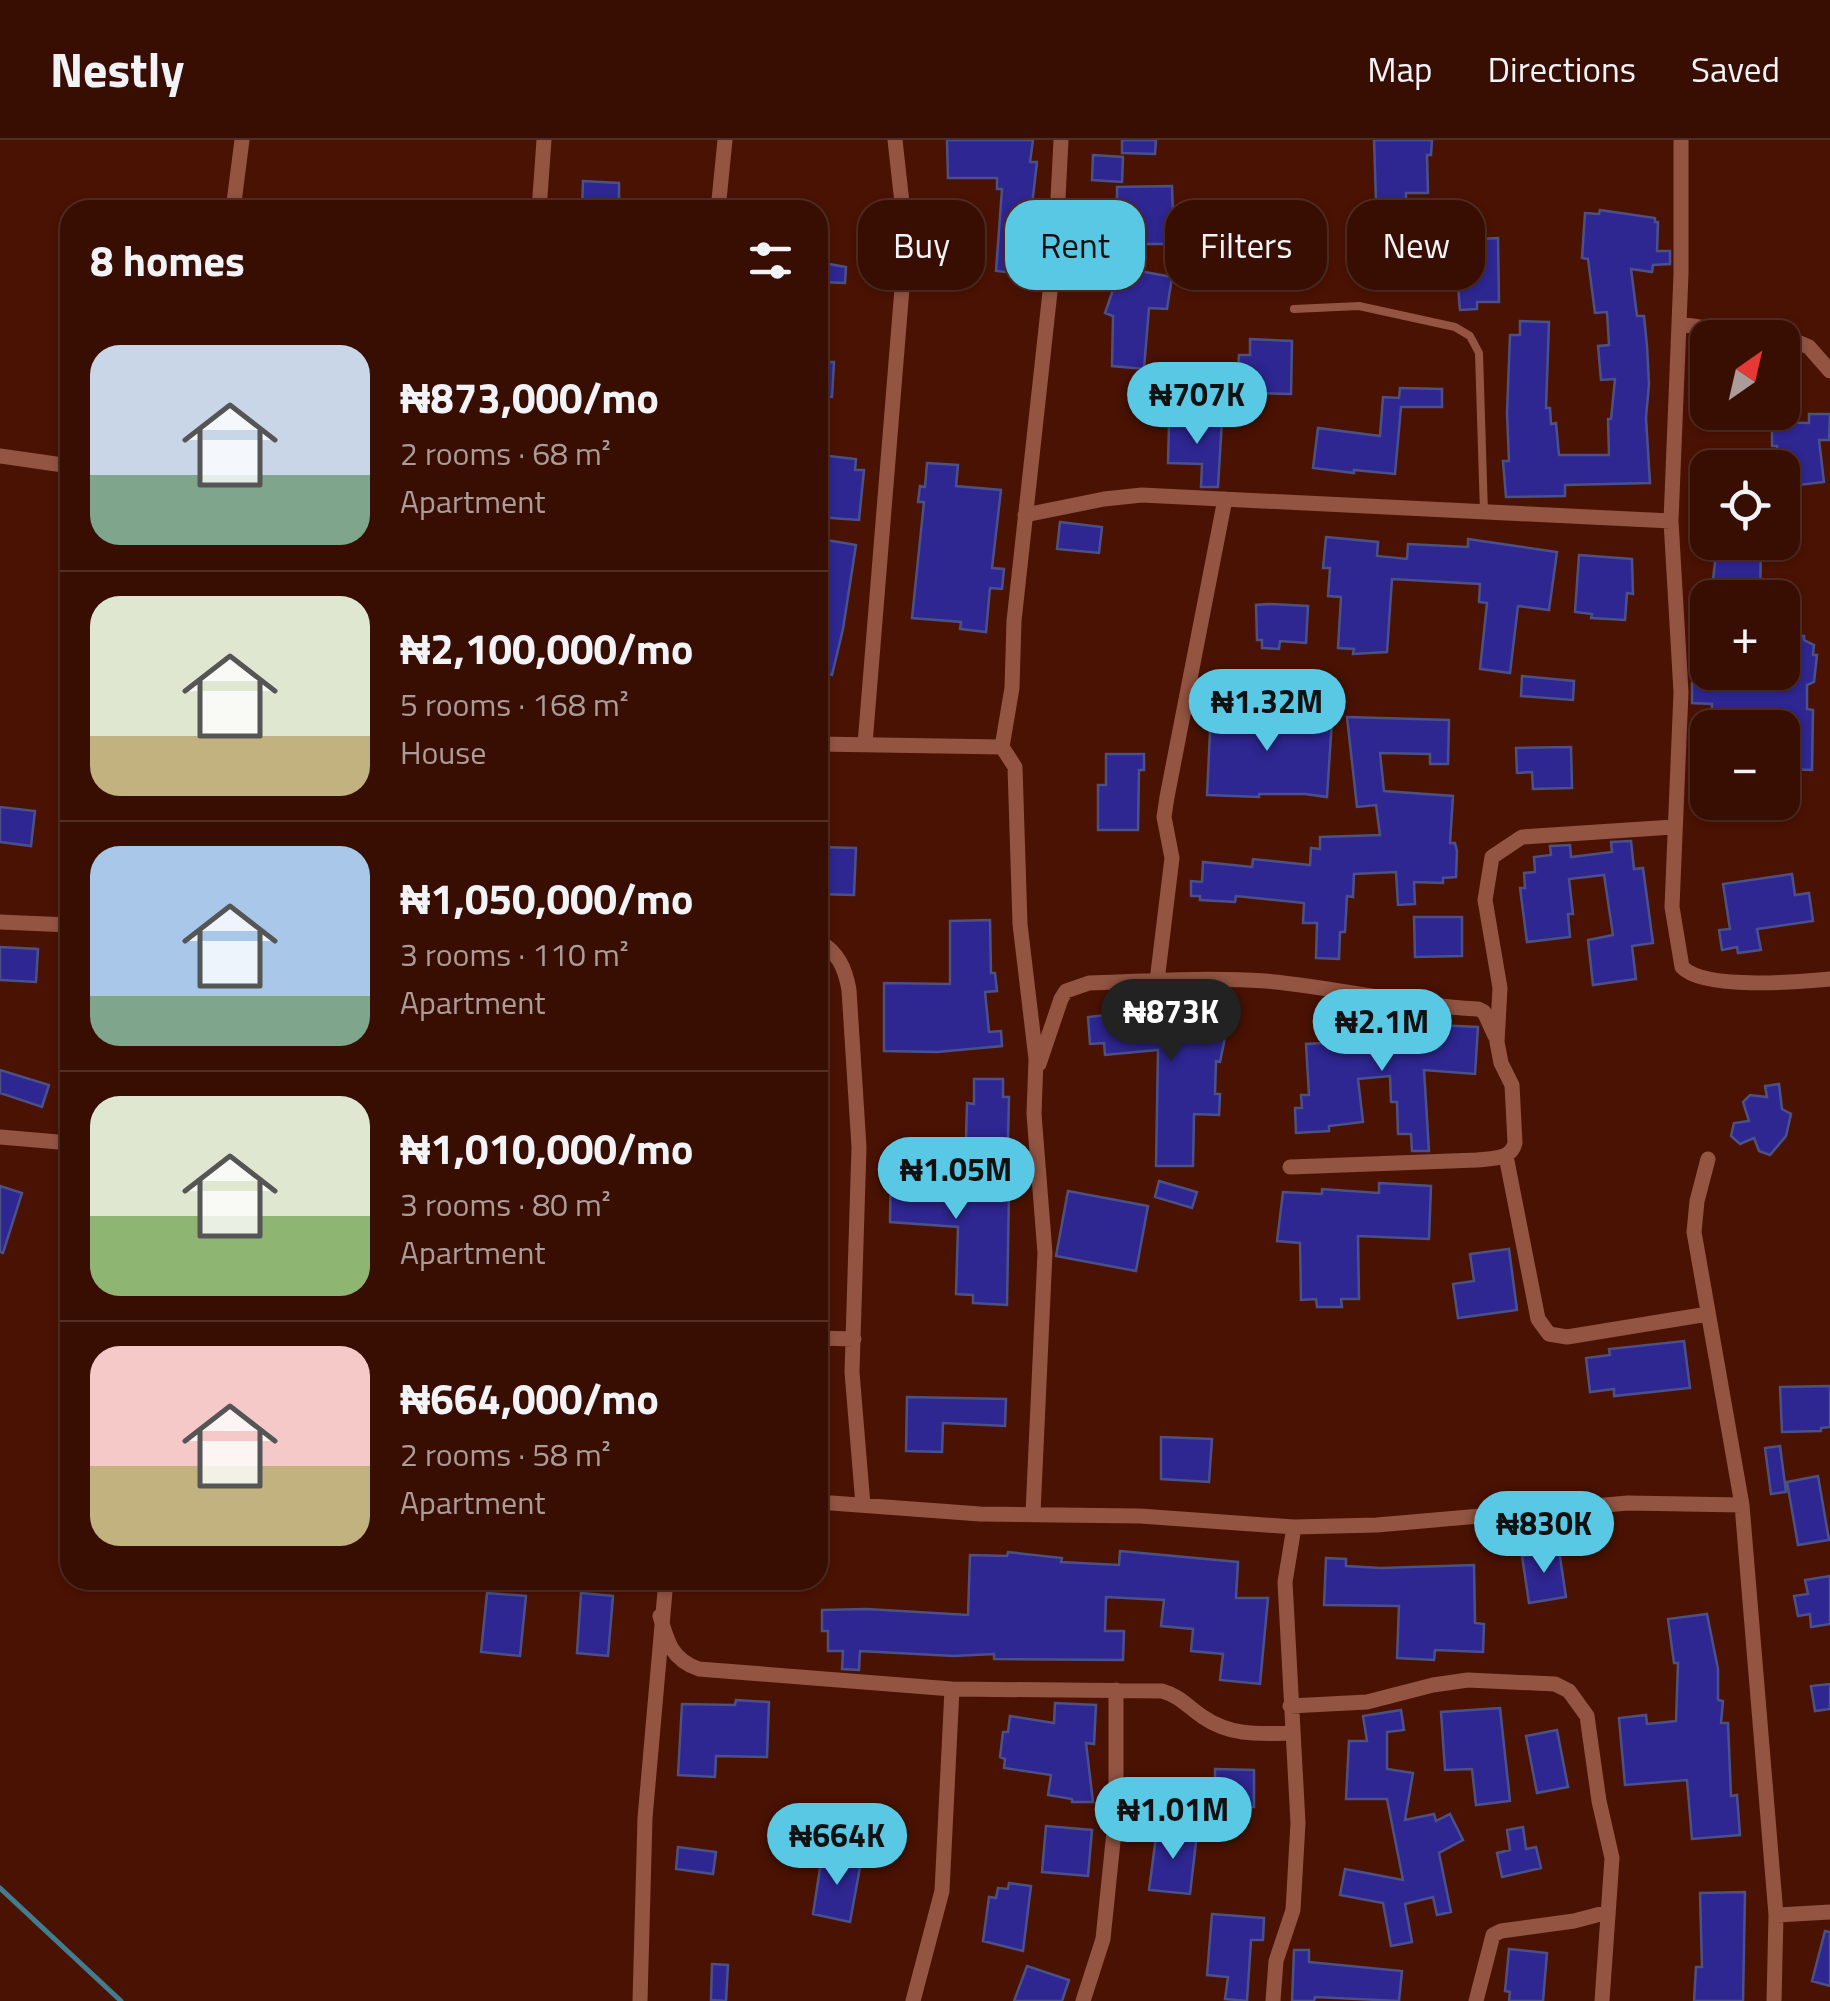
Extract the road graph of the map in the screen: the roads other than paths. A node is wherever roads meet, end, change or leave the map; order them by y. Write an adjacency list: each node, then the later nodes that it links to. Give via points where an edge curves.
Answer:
1 (242, 140): 7 (street)
2 (544, 140): 8 (street)
3 (724, 140): 9 (street)
4 (895, 140): 20 (street, via 906,239)
5 (1060, 140): 17 (street, via 1056,237)
6 (1681, 140): 11 (street)
7 (235, 200)
8 (540, 200)
9 (719, 200)
10 (1294, 309): 16 (lane, via 1359,306 1470,336 1478,352)
11 (1679, 324): 12 (street, via 1795,340); 18 (street)
12 (1830, 371)
13 (0, 456): 14 (street)
14 (60, 465)
15 (1225, 499): 16 (street); 17 (street, via 1142,495); 27 (street, via 1166,797 1172,858)
16 (1484, 513): 18 (street)
17 (1025, 515): 21 (street)
18 (1671, 521): 22 (street, via 1681,692)
19 (828, 744): 20 (street)
20 (865, 744): 21 (street)
21 (1002, 747): 29 (street, via 1015,767 1020,924)
22 (1674, 827): 26 (street, via 1672,907 1687,972 1700,978); 28 (street, via 1522,837 1492,857 1484,900 1500,988)
23 (0, 922): 24 (street)
24 (60, 925)
25 (828, 948): 37 (street, via 845,968 849,990 858,1147)
26 (1830, 979)
27 (1156, 981): 28 (street, via 1263,981 1478,1009); 29 (street, via 1089,983 1066,992)
28 (1497, 1042): 32 (street, via 1512,1085 1514,1143)
29 (1036, 1073): 41 (street, via 1045,1252)
30 (0, 1137): 31 (street)
31 (60, 1141)
32 (1506, 1156): 34 (street); 35 (street, via 1538,1320 1548,1334 1567,1337)
33 (1708, 1159): 35 (street, via 1694,1232)
34 (1290, 1166)
35 (1708, 1314): 39 (street)
36 (828, 1338): 37 (street)
37 (854, 1338): 40 (street)
38 (828, 1503): 40 (street)
39 (1742, 1505): 42 (street, via 1628,1503); 51 (street)
40 (862, 1506): 41 (street)
41 (1034, 1513): 42 (street)
42 (1294, 1527): 47 (street, via 1285,1582)
43 (664, 1590): 44 (street)
44 (660, 1616): 45 (street, via 668,1646 699,1670); 52 (street)
45 (952, 1689): 46 (street); 53 (street, via 942,1891)
46 (1116, 1690): 48 (street, via 1180,1696 1234,1732); 54 (street, via 1111,1867 1103,1940)
47 (1290, 1706): 48 (street); 49 (street, via 1366,1702 1468,1680 1568,1690 1587,1716 1594,1746 1612,1858)
48 (1291, 1733): 55 (street, via 1298,1823 1293,1910 1276,1961)
49 (1608, 1912): 56 (street, via 1493,1935); 57 (street)
50 (1830, 1912): 51 (street)
51 (1776, 1916): 58 (street)
52 (640, 2001)
53 (913, 2001)
54 (1083, 2001)
55 (1274, 2001)
56 (1476, 2001)
57 (1602, 2001)
58 (1774, 2001)

